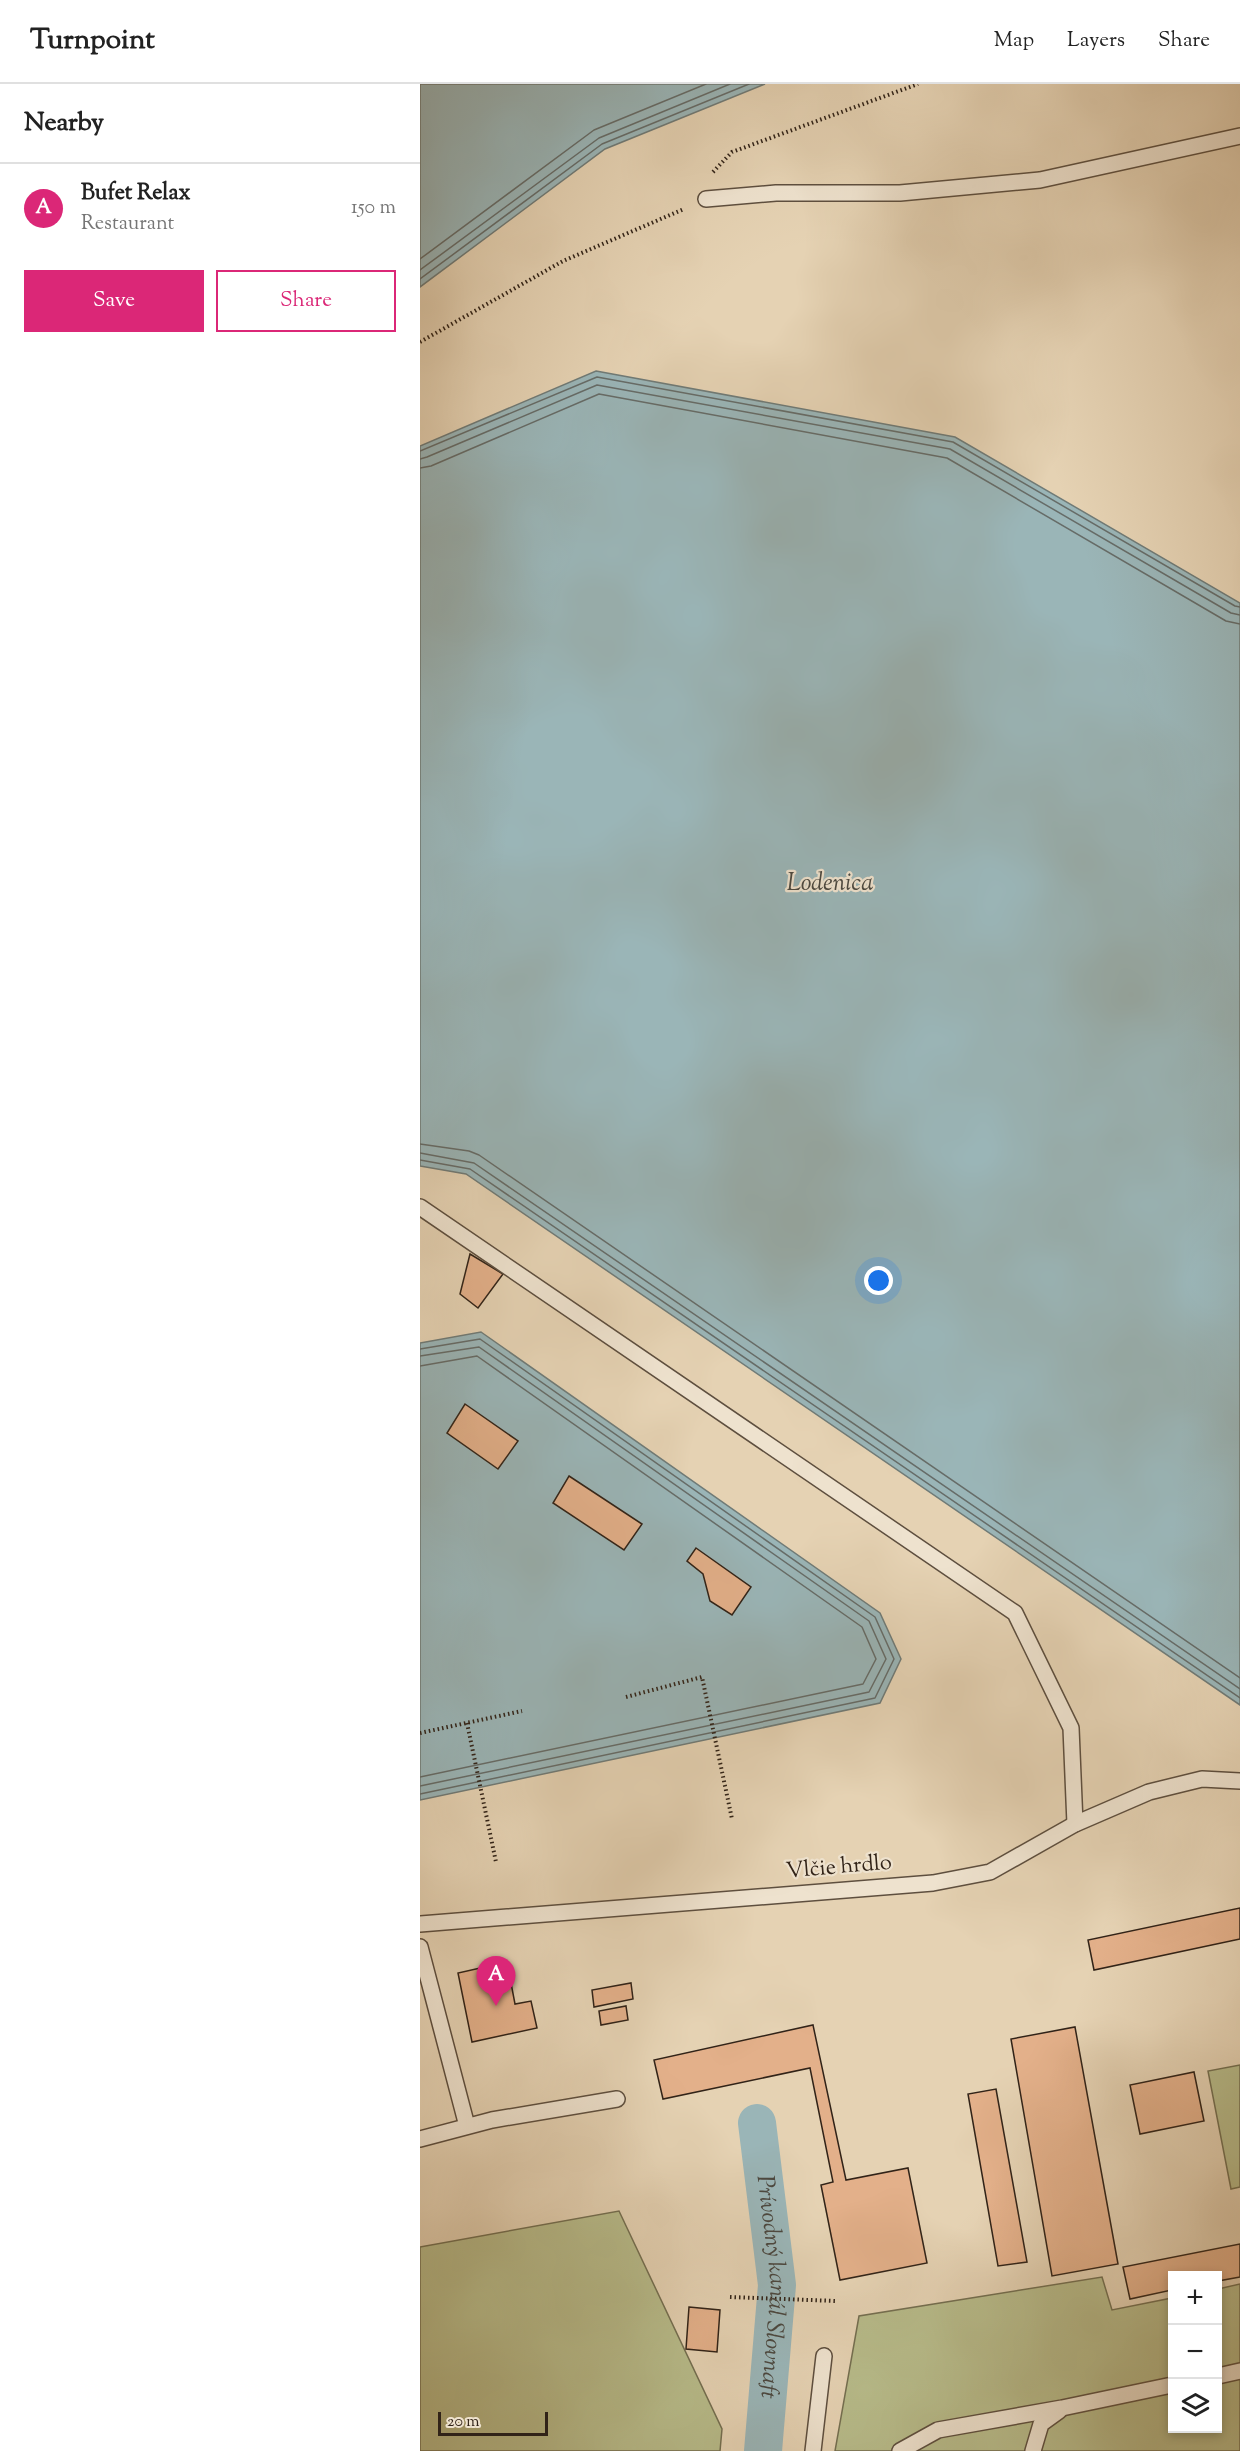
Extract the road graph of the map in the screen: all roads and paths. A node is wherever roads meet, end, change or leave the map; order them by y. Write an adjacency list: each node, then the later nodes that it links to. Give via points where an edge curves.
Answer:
1 (918, 84): 3 (path, via 732,152 712,173)
2 (1240, 136): 3 (lane, via 1040,180 900,193 776,193)
3 (706, 200): 4 (path, via 563,261)
4 (420, 342)
5 (420, 1207): 12 (lane, via 1015,1613 1071,1728)
6 (626, 1697): 11 (path, via 702,1677)
7 (522, 1711): 8 (path)
8 (467, 1723): 9 (path); 13 (path)
9 (420, 1732)
10 (1240, 1780): 12 (lane, Vlčie hrdlo, via 1202,1779 1149,1792)
11 (732, 1819)
12 (1075, 1824): 14 (lane, Vlčie hrdlo, via 990,1872 933,1883)
13 (496, 1862)
14 (420, 1924)
15 (420, 1947): 17 (lane)
16 (617, 2099): 17 (lane)
17 (466, 2126): 18 (lane)
18 (421, 2140)
19 (730, 2297): 20 (path)
20 (836, 2301)
21 (824, 2356): 26 (lane)
22 (1240, 2371): 23 (lane)
23 (1222, 2375)
24 (1168, 2386): 25 (lane)
25 (1062, 2408): 27 (lane, via 939,2430); 28 (lane, via 1041,2424)
26 (813, 2451)
27 (900, 2451)
28 (1033, 2451)

